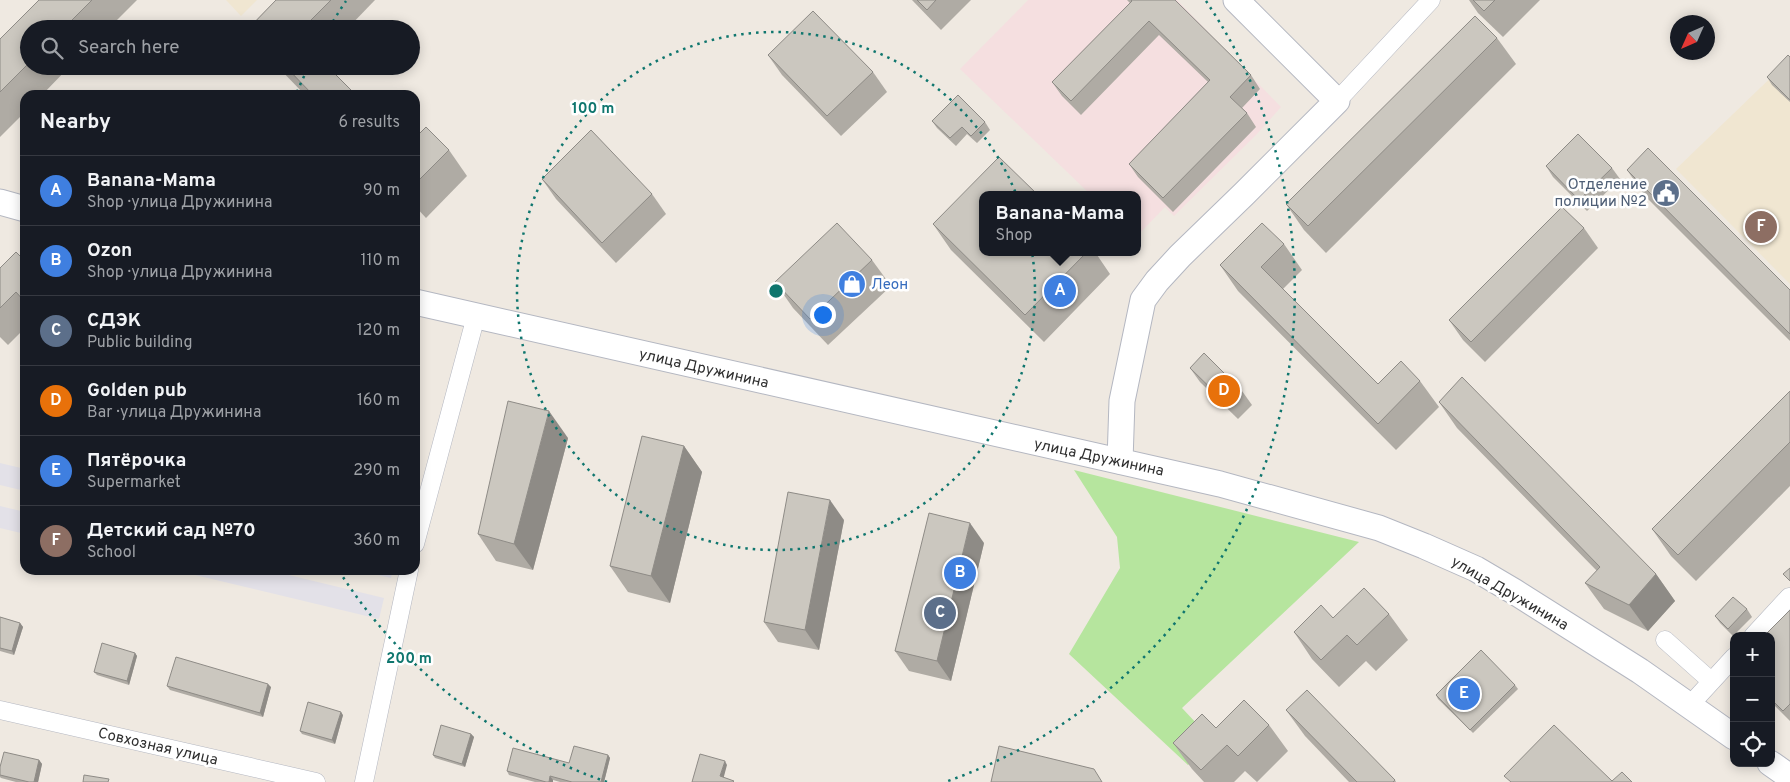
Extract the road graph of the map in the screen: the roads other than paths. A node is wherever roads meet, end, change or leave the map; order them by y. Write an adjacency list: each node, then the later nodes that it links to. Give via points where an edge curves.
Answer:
1 (1236, 0): 3 (main road)
2 (1431, 0): 3 (street)
3 (1337, 101): 8 (main road, via 1180,256 1143,300 1122,401)
4 (0, 202): 5 (main road)
5 (20, 208)
6 (420, 303): 7 (main road, улица Дружинина)
7 (476, 316): 8 (main road, улица Дружинина); 9 (street)
8 (1120, 461): 16 (main road, улица Дружинина, via 1220,484 1378,528 1424,546 1515,592)
9 (420, 525)
10 (408, 575): 22 (street)
11 (1789, 597): 12 (street)
12 (1757, 632)
13 (1665, 640): 15 (street)
14 (1730, 661): 15 (street)
15 (1711, 681): 16 (street)
16 (1689, 706): 18 (main road, улица Дружинина)
17 (0, 710): 21 (street, Совхозная улица)
18 (1730, 735)
19 (1775, 766): 20 (main road)
20 (1790, 777)
21 (316, 782)
22 (364, 782)

